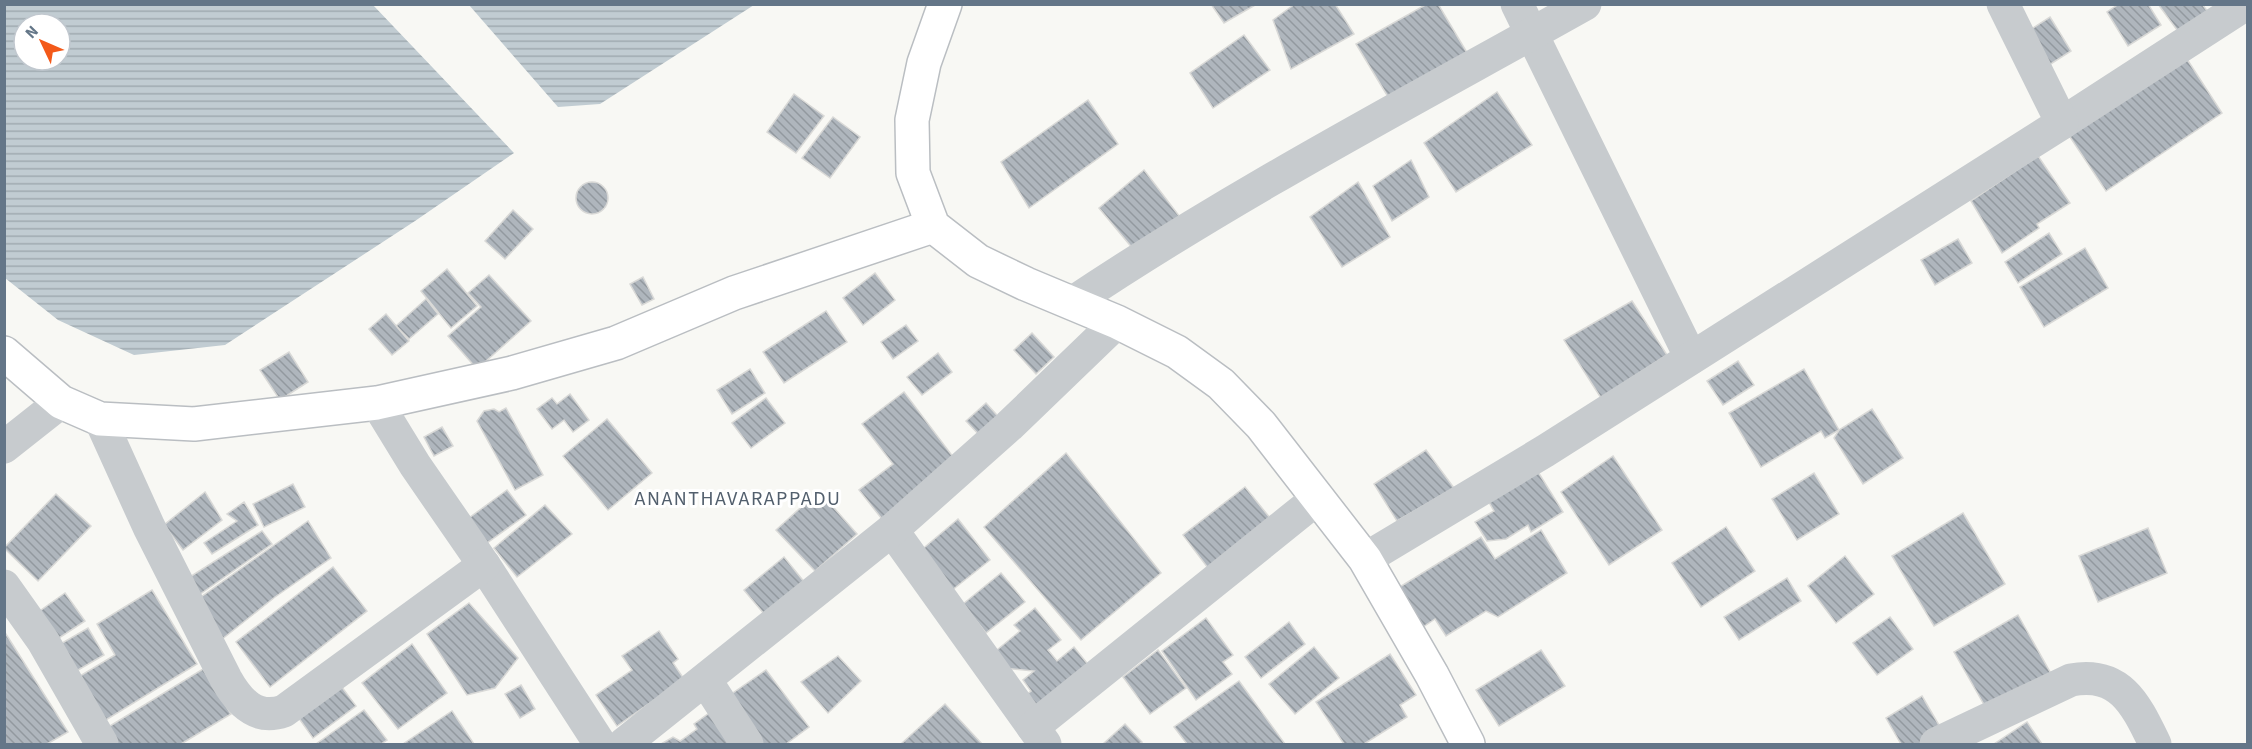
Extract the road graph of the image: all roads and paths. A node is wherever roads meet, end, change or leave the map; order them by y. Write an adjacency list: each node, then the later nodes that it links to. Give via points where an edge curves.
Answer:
1 (945, 4): 8 (main road, via 924,63 912,120 913,173)
2 (1517, 4): 6 (street)
3 (1585, 4): 6 (street)
4 (2003, 4): 7 (street)
5 (2246, 4): 7 (street)
6 (1532, 34): 9 (street, via 1290,170 1133,262); 12 (street)
7 (2062, 123): 12 (street)
8 (933, 226): 9 (main road, via 978,261); 14 (main road, via 734,293 616,343 512,373)
9 (1072, 303): 10 (main road)
10 (1117, 322): 17 (main road, via 1177,352 1221,384 1261,425); 18 (street, via 1009,426)
11 (4, 353): 13 (main road)
12 (1691, 358): 19 (street, via 1545,452)
13 (61, 402): 15 (main road); 16 (street)
14 (377, 404): 15 (main road, via 194,424); 20 (street)
15 (100, 419): 20 (street, via 149,527 226,679 235,695 255,711 284,711)
16 (4, 447)
17 (1318, 498): 19 (main road); 23 (street)
18 (892, 530): 22 (street); 23 (street)
19 (1365, 559): 28 (main road)
20 (484, 565): 25 (street)
21 (4, 586): 24 (street, via 43,641)
22 (706, 681): 26 (street); 27 (street)
23 (1039, 736)
24 (102, 744)
25 (600, 744)
26 (624, 744)
27 (747, 744)
28 (1468, 744)
29 (1936, 744): 30 (street, via 2071,680 2090,676 2108,681 2124,693)
30 (2155, 744)

